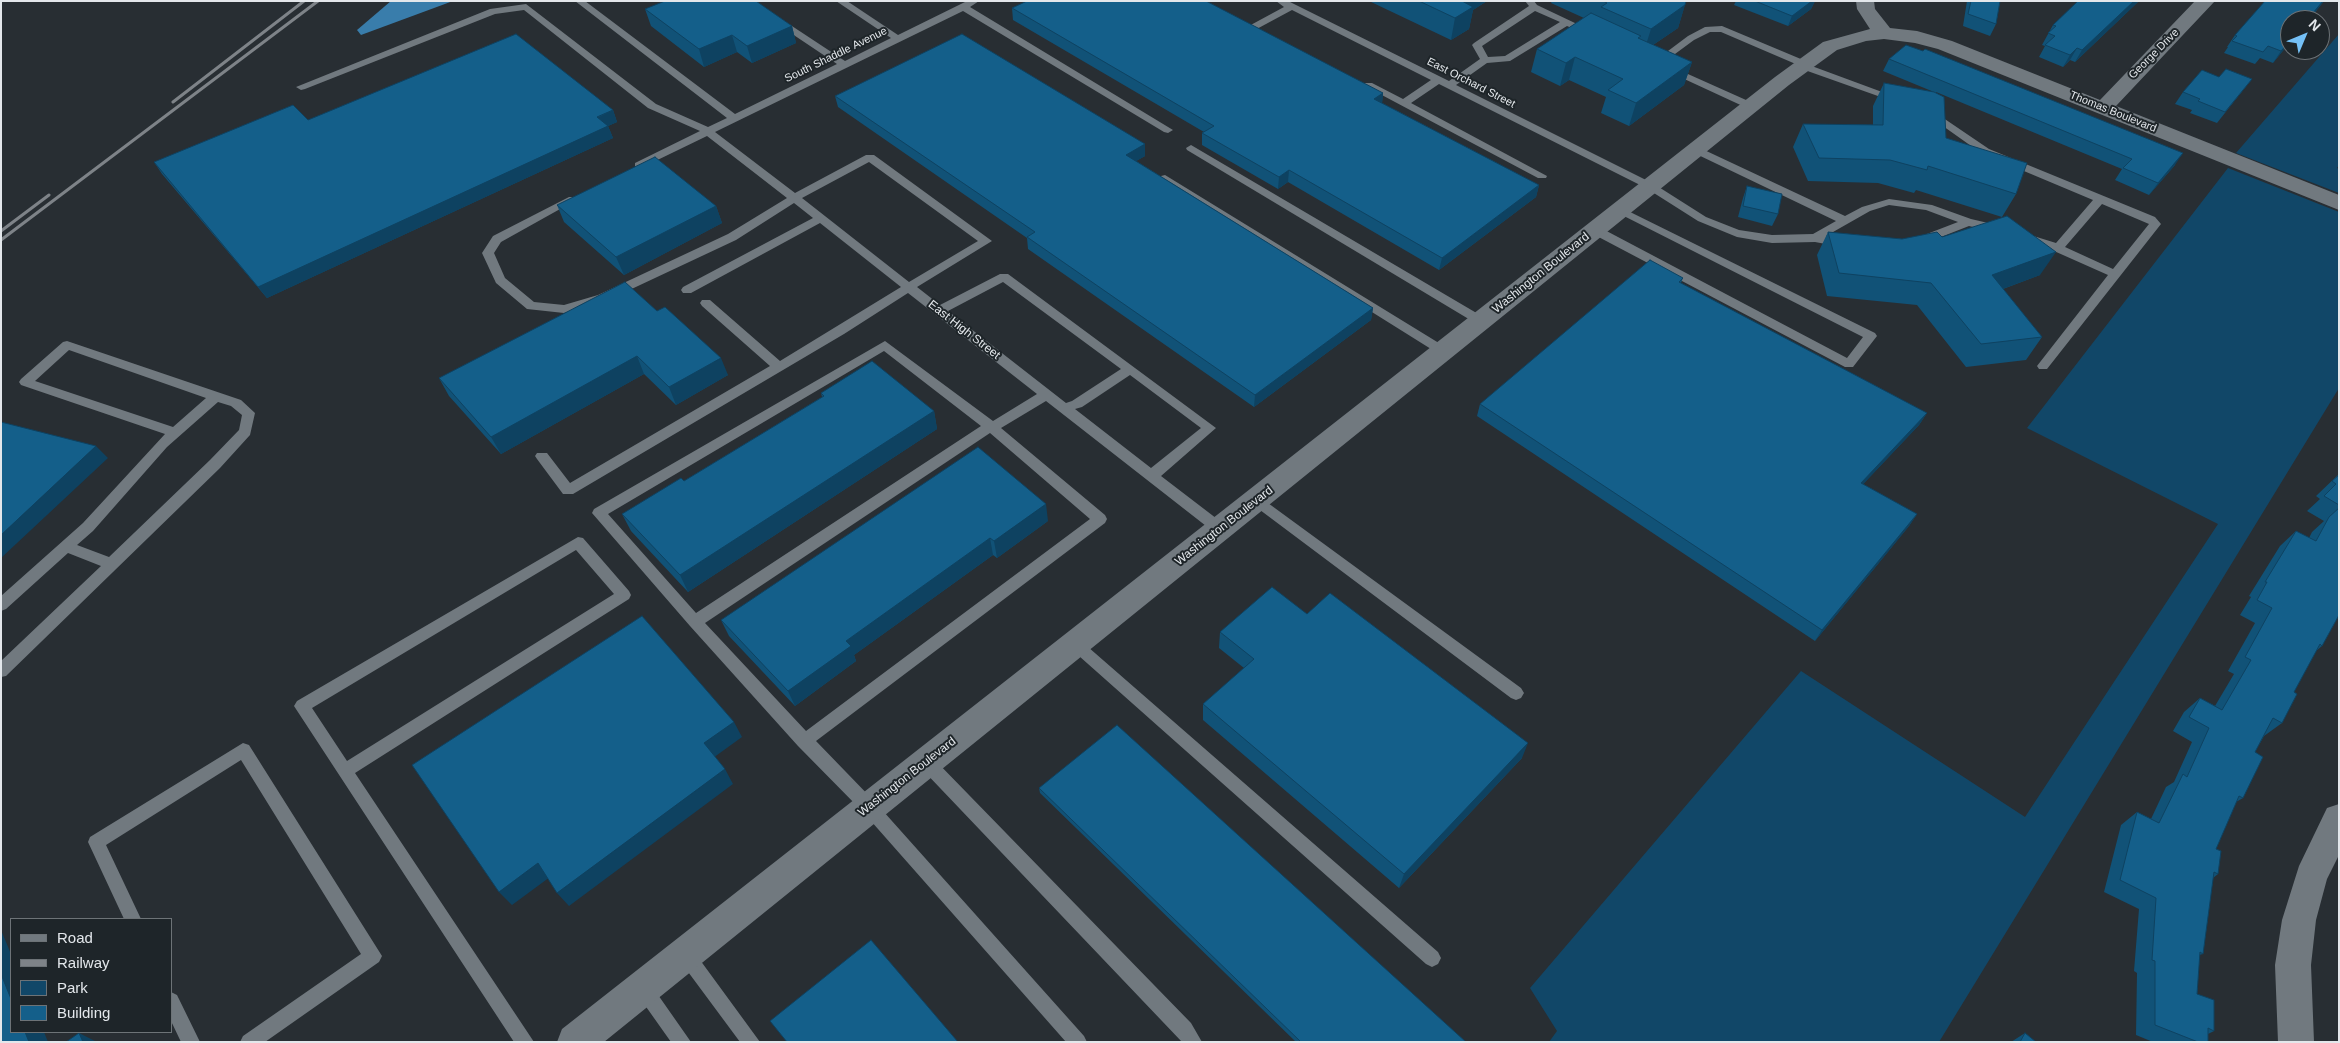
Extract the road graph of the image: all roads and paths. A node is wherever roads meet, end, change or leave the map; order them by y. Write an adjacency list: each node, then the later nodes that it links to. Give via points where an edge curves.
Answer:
1 (579, 1): 28 (lane)
2 (747, 1): 17 (lane)
3 (840, 1): 15 (lane)
4 (976, 1): 9 (lane, South Shaddle Avenue)
5 (1280, 1): 10 (lane, East Orchard Street)
6 (1865, 1): 13 (street, via 1873,21)
7 (2206, 1): 26 (street, George Drive)
8 (1532, 4): 11 (lane); 16 (lane, via 1477,45)
9 (963, 7): 15 (lane, South Shaddle Avenue); 29 (lane)
10 (1291, 7): 12 (lane); 20 (lane, East Orchard Street)
11 (1567, 22): 14 (lane); 16 (lane, via 1507,58)
12 (1250, 29)
13 (1884, 33): 18 (street, Washington Boulevard, via 1840,41); 26 (street, Thomas Boulevard, via 1917,37 1944,45)
14 (1603, 38)
15 (898, 39): 17 (lane, South Shaddle Avenue)
16 (1485, 60): 21 (lane)
17 (845, 64): 28 (lane, South Shaddle Avenue)
18 (1804, 65): 23 (lane); 25 (street, Washington Boulevard); 25 (lane, via 1722,29 1708,29 1652,61)
19 (1354, 78): 24 (lane)
20 (1438, 80): 21 (lane, East Orchard Street); 24 (lane)
21 (1449, 86): 36 (lane, East Orchard Street)
22 (301, 87): 30 (lane, East High Street, via 493,10 526,7 652,106)
23 (1904, 102)
24 (1404, 104): 34 (lane)
25 (1751, 106): 32 (street, Washington Boulevard)
26 (2104, 108): 40 (street, Thomas Boulevard)
27 (1922, 109): 39 (lane, via 1941,118 1985,151)
28 (734, 118): 30 (lane, South Shaddle Avenue)
29 (1168, 130)
30 (708, 131): 33 (lane, South Shaddle Avenue); 38 (lane, East High Street)
31 (1191, 148): 55 (lane)
32 (1696, 150): 36 (street, Washington Boulevard); 43 (lane)
33 (631, 170)
34 (1542, 176)
35 (1165, 178): 56 (lane)
36 (1650, 186): 41 (street, Washington Boulevard); 46 (lane, East Orchard Street, via 1702,219 1737,232 1772,239)
37 (580, 196): 38 (lane, via 498,239 488,253 500,280 530,306 564,310 602,298 732,237)
38 (794, 198): 42 (lane, East High Street); 51 (lane, via 870,157 986,241)
39 (2100, 199): 49 (lane); 50 (lane, via 2151,219 2155,224)
40 (2339, 203)
41 (1620, 210): 45 (street, Washington Boulevard); 45 (lane, via 1871,336 1849,364)
42 (820, 218): 51 (lane, East High Street); 52 (lane)
43 (1843, 220): 44 (lane, via 1888,202 1928,207); 46 (lane)
44 (1968, 222): 47 (lane, via 1943,234); 49 (lane)
45 (1596, 230): 55 (street, Washington Boulevard)
46 (1815, 238): 48 (lane, East Orchard Street)
47 (1911, 243)
48 (1855, 244)
49 (2058, 248): 50 (lane)
50 (2115, 274): 57 (lane)
51 (909, 287): 54 (lane, East High Street); 58 (lane)
52 (688, 290)
53 (706, 303): 58 (lane)
54 (939, 310): 59 (lane, via 1004,277); 60 (lane, East High Street)
55 (1481, 321): 56 (street, Washington Boulevard)
56 (1443, 351): 67 (street, Washington Boulevard)
57 (2043, 366)
58 (779, 367): 65 (lane, via 568,490)
59 (1130, 369): 62 (lane, via 1077,404); 66 (lane, via 1210,428)
60 (1047, 394): 62 (lane, East High Street); 63 (lane)
61 (216, 397): 64 (lane); 64 (lane, via 67,345 25,382); 70 (lane, via 236,403 250,413 245,432)
62 (1064, 408): 66 (lane, East High Street)
63 (992, 427): 72 (lane, via 980,431); 72 (lane, via 884,345 599,513); 76 (lane, via 1100,519)
64 (176, 433): 69 (lane)
65 (542, 456)
66 (1151, 476): 68 (lane, East High Street)
67 (1256, 500): 68 (street, Washington Boulevard); 75 (lane)
68 (1220, 529): 73 (street, Washington Boulevard)
69 (66, 547): 70 (lane); 71 (lane)
70 (112, 564): 74 (lane)
71 (1, 606)
72 (695, 622): 76 (lane)
73 (1074, 644): 77 (street, Washington Boulevard); 83 (lane)
74 (1, 671)
75 (1516, 693)
76 (804, 740): 79 (lane)
77 (926, 762): 79 (street, Washington Boulevard); 93 (lane, via 1185,1029)
78 (345, 770): 78 (lane, via 302,706 578,542 624,595); 88 (lane)
79 (869, 807): 82 (street, Washington Boulevard); 92 (lane)
80 (2339, 819): 94 (street, via 2311,877 2299,920 2293,965)
81 (133, 918): 86 (lane, via 96,842 244,750 372,956)
82 (685, 954): 84 (street, Washington Boulevard); 91 (lane)
83 (1432, 958)
84 (643, 987): 89 (street, Washington Boulevard); 90 (lane)
85 (172, 1002): 87 (lane)
86 (259, 1039)
87 (191, 1042)
88 (525, 1042)
89 (575, 1042)
90 (682, 1042)
91 (750, 1042)
92 (1078, 1042)
93 (1193, 1042)
94 (2296, 1042)

